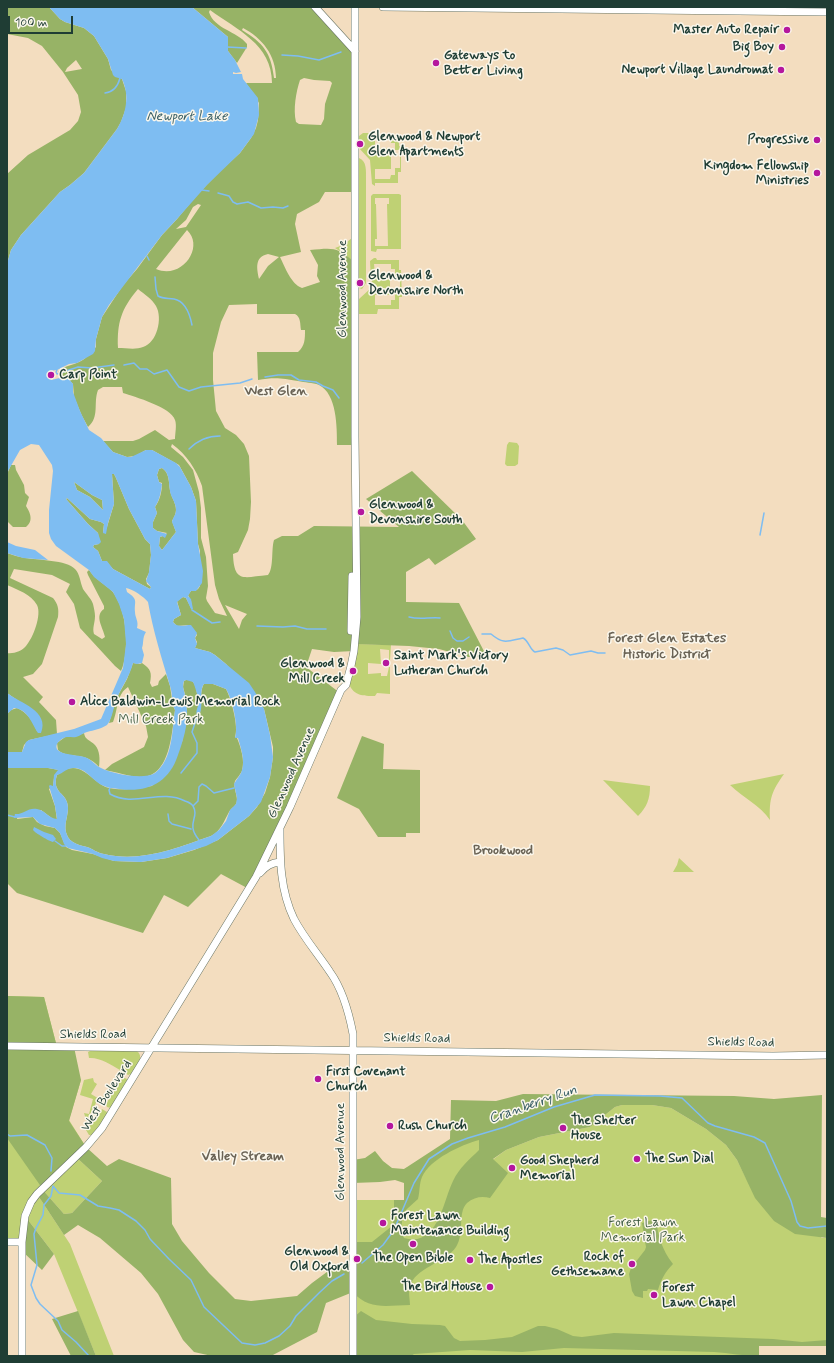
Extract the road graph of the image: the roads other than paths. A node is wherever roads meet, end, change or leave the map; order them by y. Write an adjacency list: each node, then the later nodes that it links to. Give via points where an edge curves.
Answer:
1 (315, 7): 6 (street)
2 (355, 7): 6 (street, Glenwood Avenue)
3 (383, 7): 4 (street)
4 (808, 9): 5 (street)
5 (827, 12)
6 (355, 51): 7 (street, Glenwood Avenue, via 357,533 354,651 346,685 341,690)
7 (280, 827): 8 (street, Glenwood Avenue); 9 (street, West Boulevard)
8 (280, 862): 9 (street, West Boulevard, via 267,866); 12 (street, Glenwood Avenue, via 284,890 293,917 331,972 347,1006 353,1034)
9 (256, 877): 11 (street, West Boulevard)
10 (7, 1046): 11 (street, Shields Road)
11 (152, 1048): 12 (street, Shields Road); 15 (street, West Boulevard, via 96,1136 31,1202 23,1222)
12 (353, 1051): 13 (street, Shields Road); 17 (street, Glenwood Avenue)
13 (827, 1055)
14 (7, 1242): 15 (street)
15 (22, 1242): 16 (street, West Boulevard)
16 (22, 1356)
17 (353, 1356)

